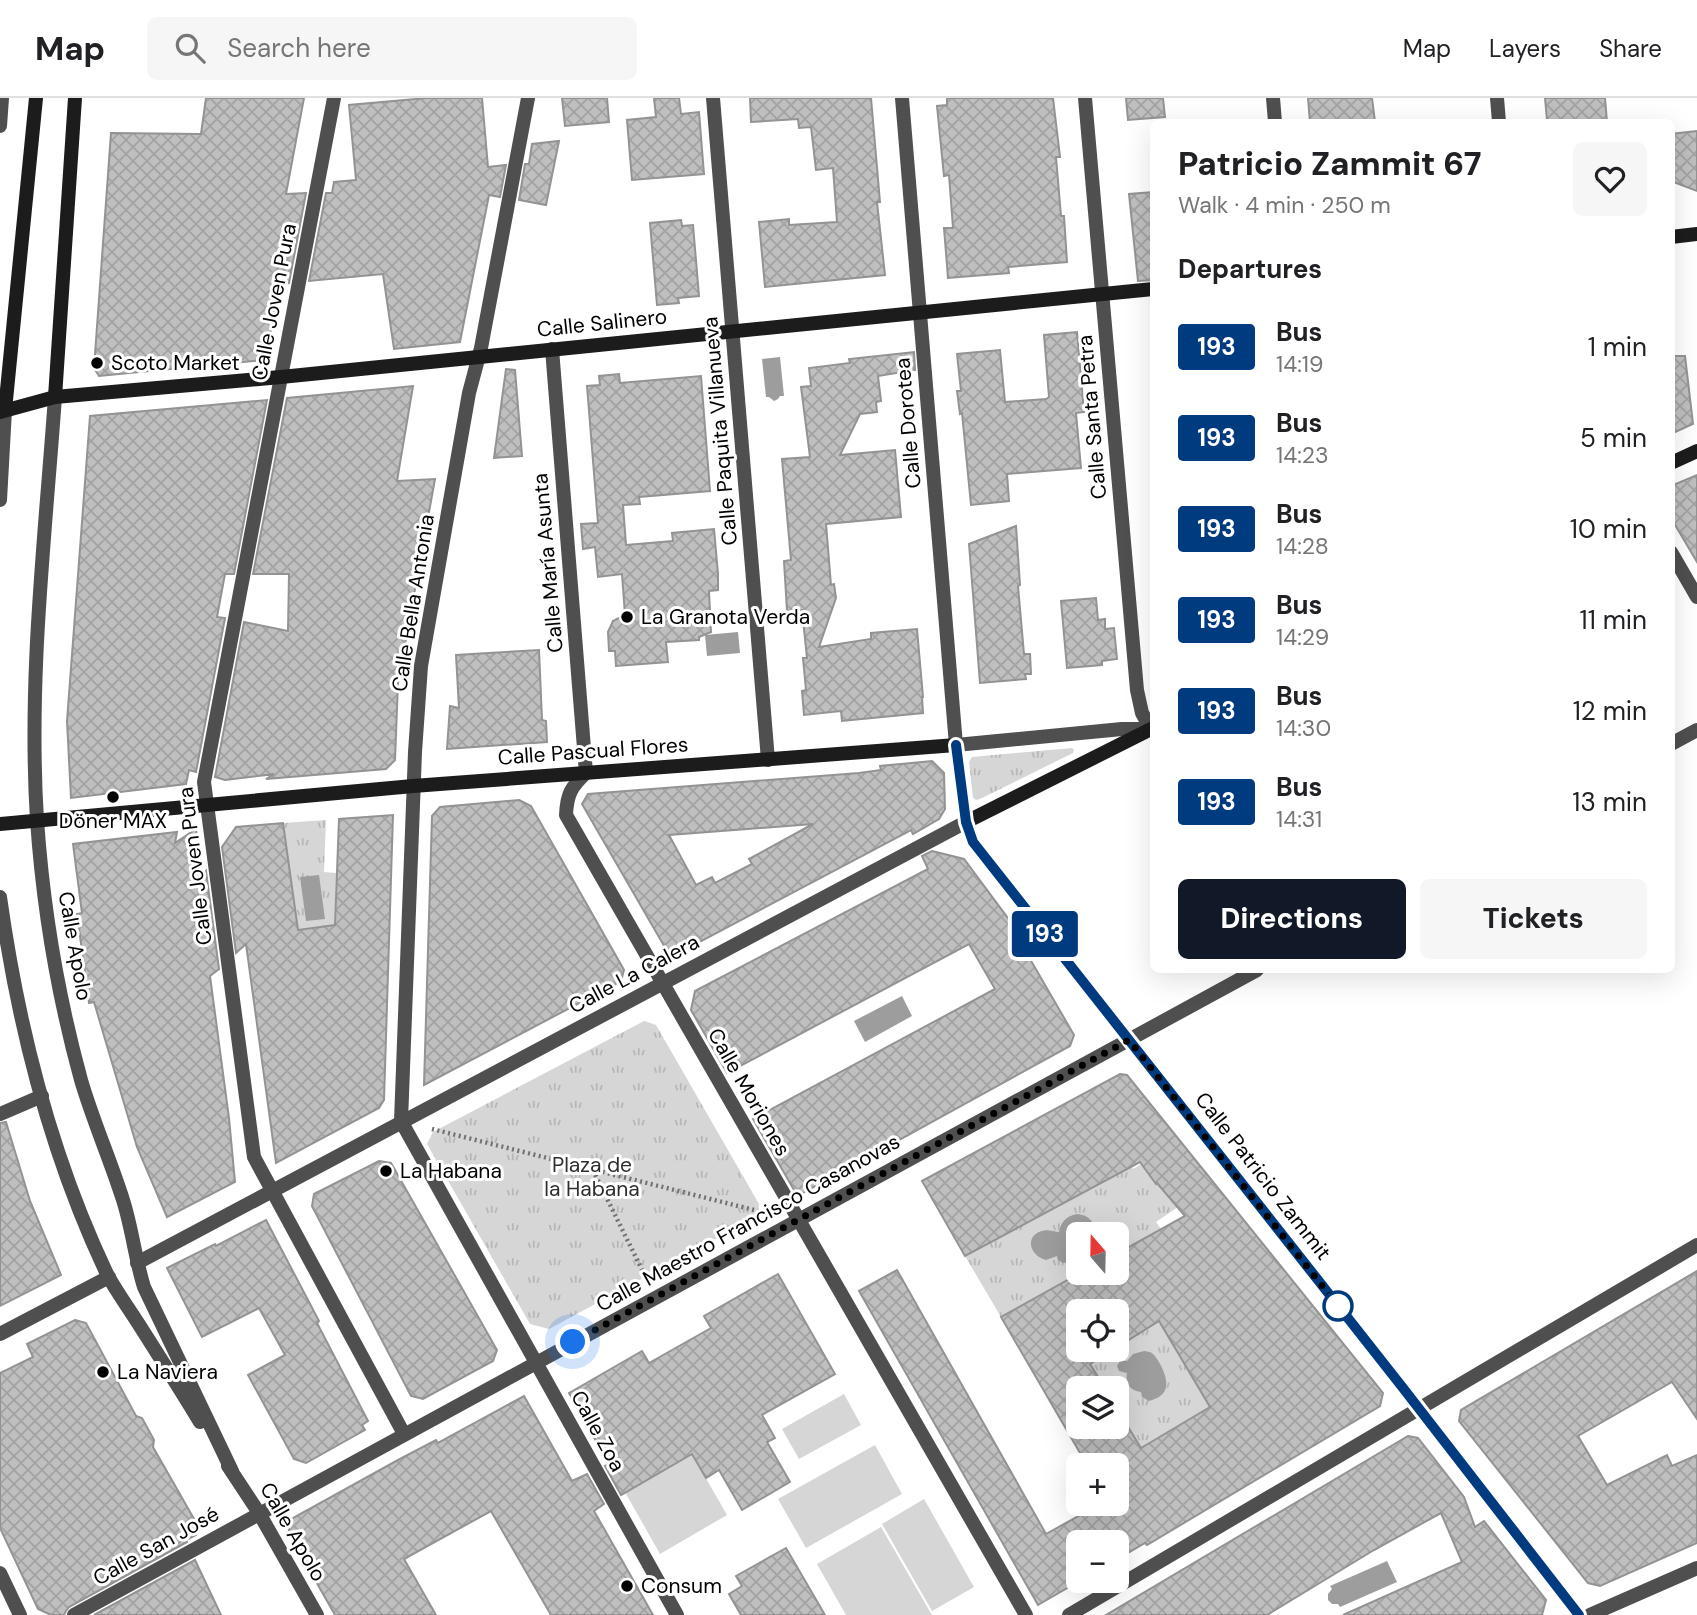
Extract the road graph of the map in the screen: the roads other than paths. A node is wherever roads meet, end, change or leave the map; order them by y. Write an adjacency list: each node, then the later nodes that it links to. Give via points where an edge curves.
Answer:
1 (2, 98): 13 (street)
2 (36, 98): 24 (main road)
3 (75, 98): 23 (main road)
4 (334, 98): 22 (street, Calle Joven Pura)
5 (528, 98): 21 (street, Calle Bella Antonia)
6 (713, 98): 19 (street, Calle Paquita Villanueva)
7 (902, 98): 18 (street, Calle Dorotea)
8 (1085, 98): 17 (street, Calle Santa Petra)
9 (1273, 98): 11 (street)
10 (1497, 98): 12 (street)
11 (1275, 119)
12 (1499, 119)
13 (0, 126)
14 (1697, 234): 15 (main road)
15 (1675, 237)
16 (1150, 289): 17 (main road, Calle Salinero)
17 (1103, 294): 18 (main road, Calle Salinero); 30 (street, Calle Santa Petra, via 1137,690)
18 (919, 312): 19 (main road, Calle Salinero); 35 (street, Calle Dorotea)
19 (733, 331): 20 (main road, Calle Salinero); 36 (street, Calle Paquita Villanueva)
20 (552, 349): 21 (main road, Calle Salinero); 37 (street, Calle María Asunta)
21 (479, 357): 22 (main road, Calle Salinero); 38 (street, Calle Bella Antonia, via 421,666)
22 (281, 377): 23 (main road, Calle Salinero); 39 (street, Calle Joven Pura, via 204,782)
23 (55, 397): 24 (main road, Calle Salinero); 40 (street, Calle Apolo, via 36,657)
24 (3, 411): 27 (street)
25 (1697, 451): 26 (main road)
26 (1675, 461)
27 (0, 500)
28 (1675, 559): 29 (street)
29 (1697, 597)
30 (1150, 725)
31 (1150, 728): 35 (street, Calle Pascual Flores)
32 (1150, 729): 41 (main road, Calle La Calera)
33 (1697, 730): 34 (street)
34 (1675, 742)
35 (956, 745): 36 (main road, Calle Pascual Flores); 41 (main road, Calle Patricio Zammit)
36 (768, 760): 37 (main road, Calle Pascual Flores)
37 (586, 773): 38 (main road, Calle Pascual Flores); 45 (street, Calle Moriones, via 566,799 566,815)
38 (414, 786): 39 (main road, Calle Pascual Flores); 49 (street, Calle Bella Antonia)
39 (206, 805): 40 (main road, Calle Pascual Flores); 50 (street, Calle Joven Pura, via 254,1157)
40 (37, 820): 42 (main road, Calle Pascual Flores); 53 (street, Calle Apolo, via 51,937 69,1032 94,1121 124,1201)
41 (966, 822): 45 (street, Calle La Calera); 46 (street, Calle Patricio Zammit, via 973,842)
42 (0, 824)
43 (0, 897): 47 (street, Calle Apolo, via 17,997)
44 (1252, 973): 46 (street, Calle Maestro Francisco Casanovas)
45 (662, 983): 49 (street, Calle La Calera); 51 (street, Calle Moriones)
46 (1129, 1040): 51 (street, Calle Maestro Francisco Casanovas); 57 (street, Calle Patricio Zammit)
47 (42, 1096): 48 (street); 54 (street, Calle Apolo, via 70,1184)
48 (0, 1114)
49 (401, 1121): 50 (street, Calle La Calera); 56 (street, Calle Zoa)
50 (272, 1192): 53 (street, Calle La Calera); 58 (street, Calle Joven Pura)
51 (798, 1220): 56 (street, Calle Maestro Francisco Casanovas); 67 (street, Calle Moriones)
52 (1697, 1245): 57 (street)
53 (137, 1263): 59 (street, Calle Apolo, via 144,1287)
54 (109, 1276): 55 (street); 59 (street, Calle Apolo)
55 (0, 1334)
56 (536, 1363): 58 (street, Calle Maestro Francisco Casanovas); 66 (street, Calle Zoa)
57 (1418, 1409): 68 (street); 69 (street, Calle Patricio Zammit)
58 (404, 1434): 60 (street, Calle Maestro Francisco Casanovas)
59 (232, 1471): 60 (street, Calle Apolo)
60 (259, 1513): 64 (street, Calle San José); 65 (street, Calle Apolo)
61 (1697, 1568): 70 (street)
62 (0, 1573): 63 (street)
63 (20, 1615)
64 (74, 1615)
65 (317, 1615)
66 (677, 1615)
67 (1026, 1615)
68 (1069, 1615)
69 (1579, 1615)
70 (1590, 1615)

